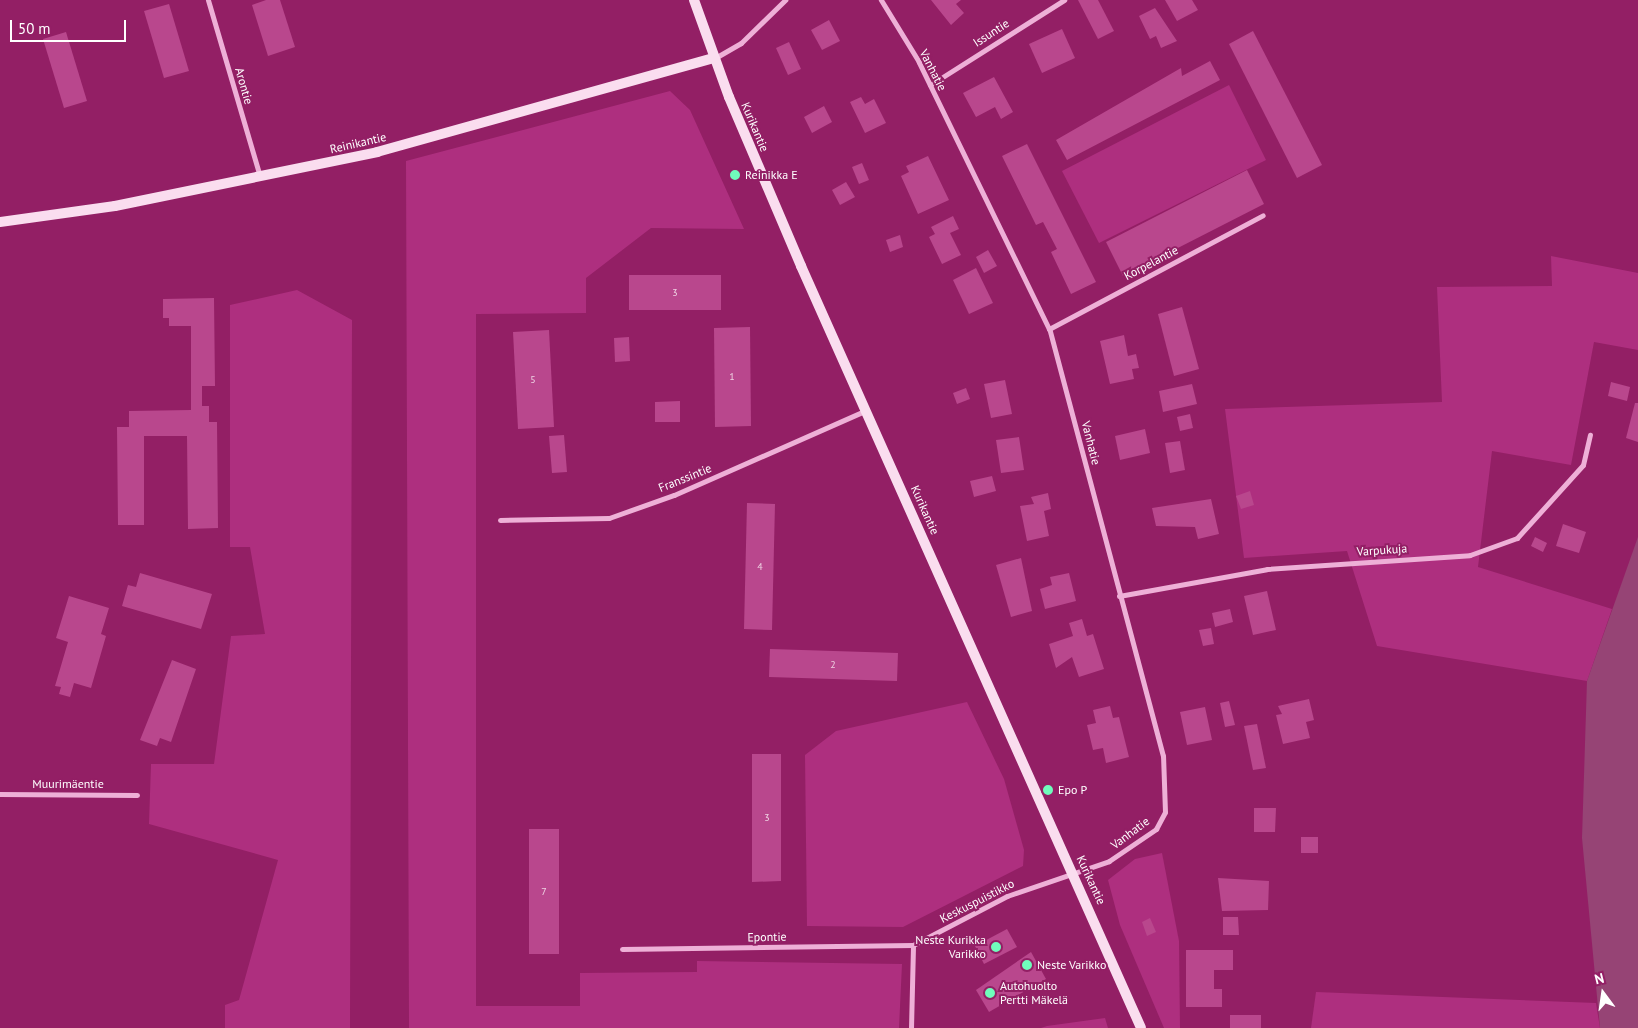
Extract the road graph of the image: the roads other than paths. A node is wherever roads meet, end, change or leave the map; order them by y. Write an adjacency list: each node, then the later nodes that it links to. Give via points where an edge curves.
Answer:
1 (208, 0): 8 (street, Arontie)
2 (694, 0): 6 (street, Kurikantie)
3 (785, 0): 6 (street, via 741,43)
4 (881, 0): 7 (street, Vanhatie)
5 (1064, 0): 7 (street, Issuntie)
6 (714, 58): 8 (street, Reinikantie, via 378,152); 12 (street, Kurikantie)
7 (930, 85): 11 (street, Vanhatie)
8 (260, 177): 10 (street, Reinikantie, via 115,206)
9 (1263, 215): 11 (street, Korpelantie)
10 (0, 222)
11 (1049, 329): 15 (street, Vanhatie)
12 (867, 410): 14 (street, Franssintie, via 674,495 609,518); 18 (street, Kurikantie)
13 (1590, 435): 15 (street, Varpukuja, via 1584,466 1517,538 1470,555 1267,568)
14 (500, 520)
15 (1119, 596): 18 (street, Vanhatie, via 1164,756 1165,812 1156,829 1135,845 1109,861)
16 (0, 794): 17 (street, Muurimäentie)
17 (137, 795)
18 (1073, 872): 19 (street, Keskuspuistikko, via 1007,896); 22 (street, Kurikantie)
19 (913, 945): 20 (street, Epontie); 21 (street)
20 (622, 949)
21 (911, 1028)
22 (1140, 1028)

